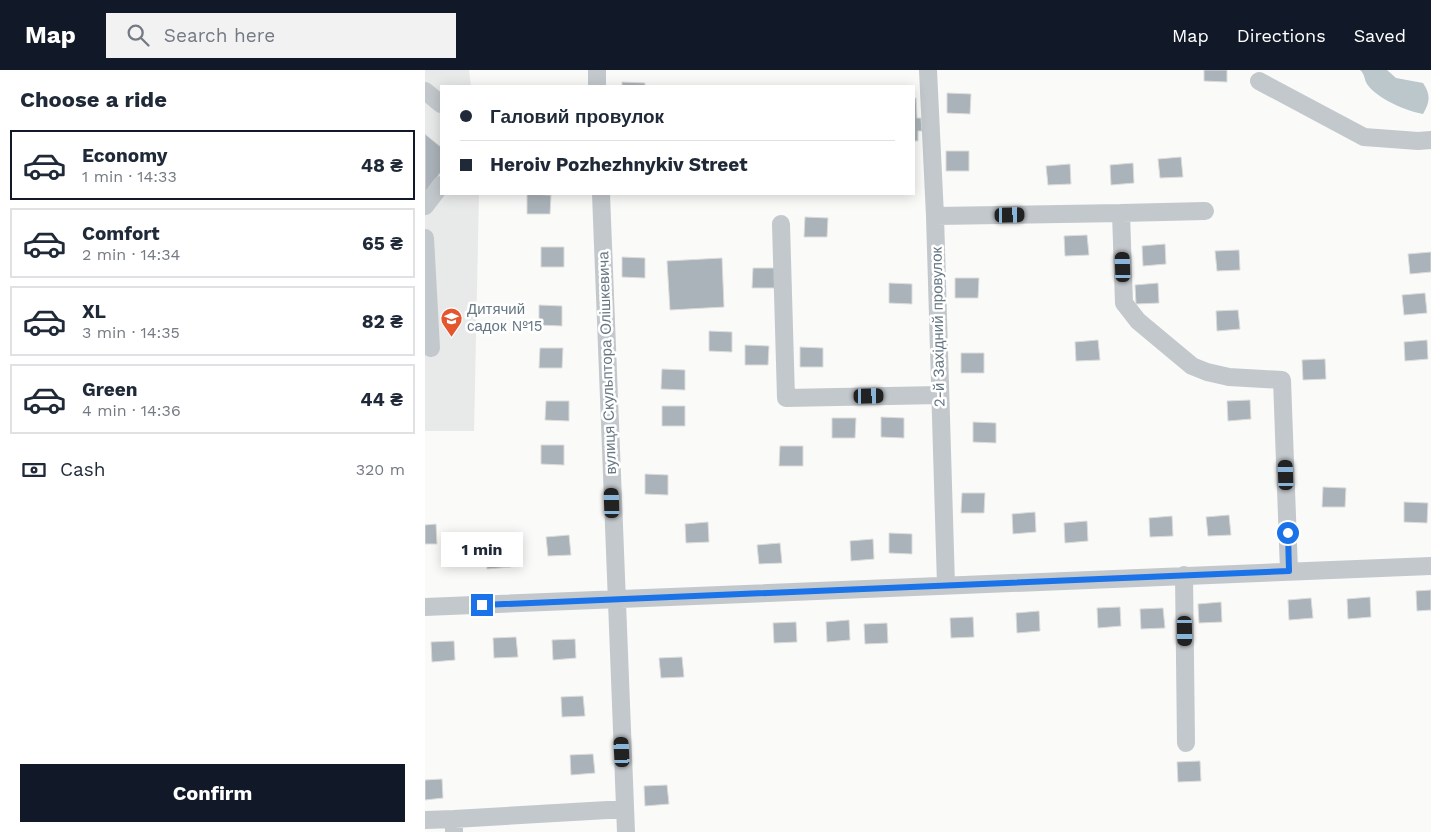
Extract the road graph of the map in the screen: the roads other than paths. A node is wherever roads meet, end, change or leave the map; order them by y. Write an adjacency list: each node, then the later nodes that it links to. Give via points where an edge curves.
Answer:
1 (597, 70): 4 (street)
2 (928, 70): 13 (street, 2-й Західний провулок)
3 (1259, 80): 7 (street, via 1364,136)
4 (597, 85)
5 (425, 91): 6 (street)
6 (440, 103)
7 (1431, 140)
8 (440, 186): 10 (street)
9 (601, 195): 22 (street, вулиця Скульптора Олішкевича)
10 (425, 206)
11 (1205, 211): 12 (street)
12 (1121, 213): 13 (street); 19 (street, via 1124,303 1138,321 1193,366 1207,372 1229,377 1282,380)
13 (935, 216): 17 (street, 2-й Західний провулок)
14 (781, 224): 17 (street, via 786,398)
15 (425, 238): 16 (street)
16 (431, 348)
17 (940, 395): 21 (street, 2-й Західний провулок)
18 (1431, 566): 19 (street)
19 (1289, 571): 20 (street)
20 (1184, 576): 21 (street); 24 (street)
21 (946, 585): 22 (street)
22 (615, 600): 23 (street); 25 (street, вулиця Скульптора Олішкевича)
23 (425, 607)
24 (1186, 743)
25 (625, 809): 27 (street); 28 (street, вулиця Скульптора Олішкевича)
26 (425, 820): 27 (street)
27 (454, 826)
28 (626, 832)

